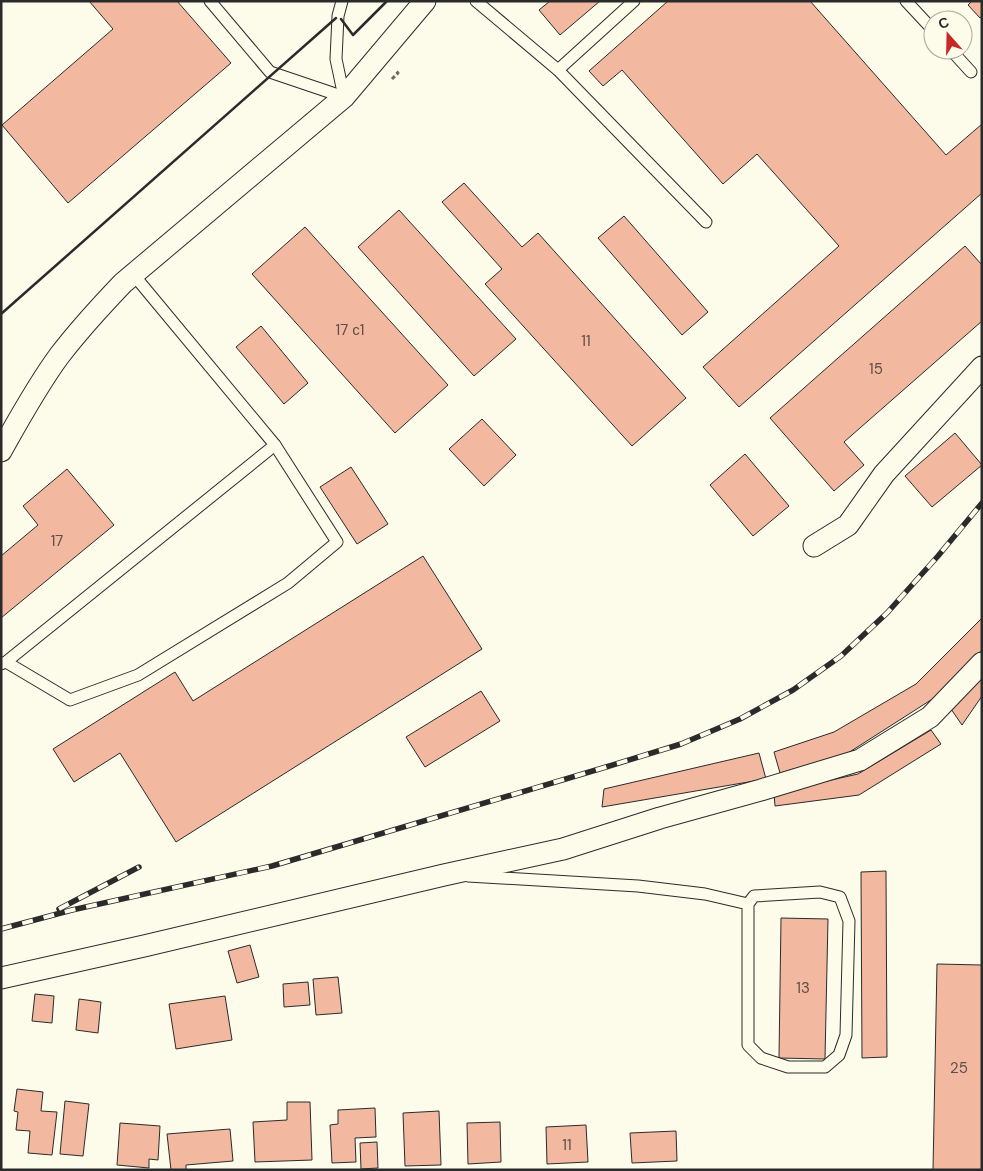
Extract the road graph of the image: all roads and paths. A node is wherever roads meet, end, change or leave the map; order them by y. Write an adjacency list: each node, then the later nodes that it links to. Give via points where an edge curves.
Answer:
1 (210, 1): 11 (lane, via 270,72)
2 (342, 1): 11 (lane, via 336,59)
3 (425, 1): 11 (street)
4 (476, 1): 9 (lane)
5 (634, 1): 9 (lane)
6 (906, 1): 7 (lane)
7 (923, 19)
8 (960, 60): 10 (lane)
9 (558, 70): 12 (lane)
10 (971, 72)
11 (344, 97): 13 (street)
12 (706, 222)
13 (133, 274): 15 (lane); 16 (street, via 89,318 58,357)
14 (982, 367): 17 (street, via 884,474 848,525)
15 (275, 445): 18 (lane); 18 (lane, via 337,542 288,583 138,675 70,700)
16 (1, 451)
17 (814, 546)
18 (3, 663)
19 (982, 663): 20 (street, via 930,717 860,760 563,849)
20 (444, 875): 21 (lane, via 638,886 706,894); 22 (street)
21 (748, 904): 21 (lane, via 754,896 820,892 840,897 849,921 846,1035 839,1055 825,1067 788,1067 761,1058 748,1045)
22 (1, 978)

